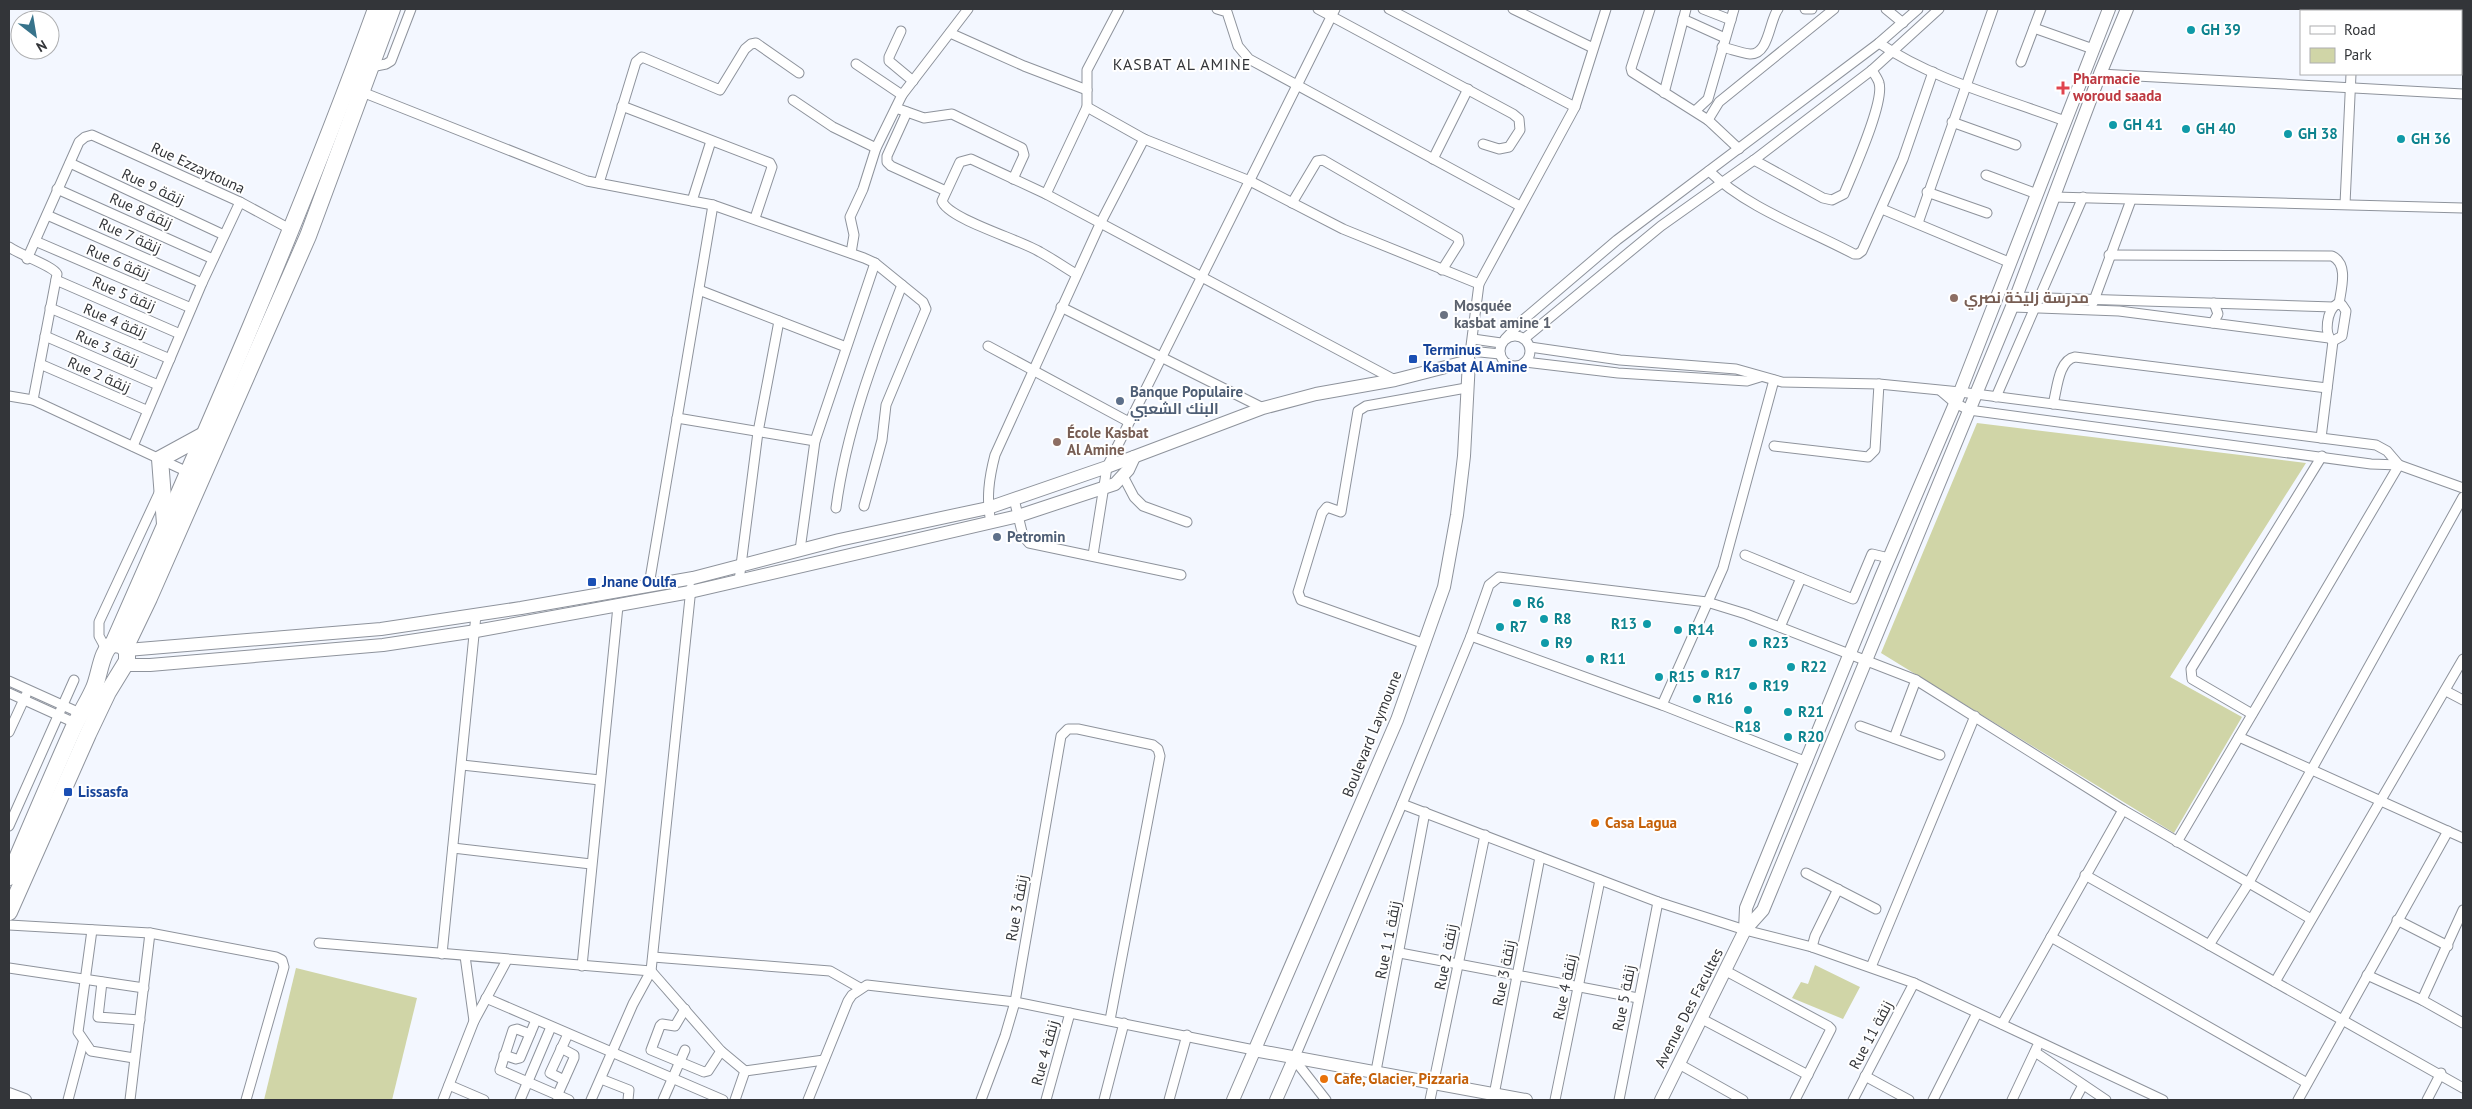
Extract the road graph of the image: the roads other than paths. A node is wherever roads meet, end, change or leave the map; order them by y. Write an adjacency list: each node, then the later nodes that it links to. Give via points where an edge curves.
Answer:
1 (376, 9): 103 (highway)
2 (392, 9): 41 (highway)
3 (411, 9): 41 (street, via 391,61)
4 (968, 9): 33 (street)
5 (1119, 9): 52 (street, via 1087,70)
6 (1217, 9): 26 (street)
7 (1318, 9): 27 (street)
8 (1389, 9): 60 (street)
9 (1514, 9): 36 (street)
10 (1606, 9): 36 (street)
11 (1650, 9): 54 (street, via 1631,68 1636,76)
12 (1686, 9): 28 (street)
13 (1703, 9): 29 (street)
14 (1734, 9): 29 (street)
15 (1778, 9): 34 (street, via 1759,52 1751,54)
16 (1805, 9): 17 (street)
17 (1812, 9)
18 (1834, 9): 64 (street, via 1719,102)
19 (1886, 9): 30 (street)
20 (1918, 9): 30 (street)
21 (1939, 9): 38 (street)
22 (1993, 9): 48 (street)
23 (2041, 9): 31 (street)
24 (2109, 9): 37 (street)
25 (2127, 9): 45 (street)
26 (1228, 11): 49 (street, via 1242,53)
27 (1333, 12): 49 (street); 51 (street)
28 (1683, 19): 34 (street); 54 (street)
29 (1731, 20): 34 (street)
30 (1902, 23): 35 (street)
31 (2034, 28): 37 (street); 39 (street)
32 (901, 31): 47 (street, via 889,61)
33 (950, 33): 47 (street); 52 (street)
34 (1723, 43): 62 (street, via 1708,98)
35 (1879, 43): 38 (street); 72 (street)
36 (1593, 48): 60 (street)
37 (2093, 49): 65 (street)
38 (1893, 53): 42 (street); 43 (street)
39 (2021, 62)
40 (856, 64): 56 (street)
41 (371, 67): 53 (highway)
42 (1872, 70): 74 (street); 74 (street, via 1880,84 1879,95 1867,137 1844,194 1832,200 1823,198)
43 (1933, 72): 48 (street); 97 (street)
44 (799, 73): 58 (street, via 756,43 745,49 720,90 642,57 636,62)
45 (2100, 74): 50 (street); 87 (street)
46 (2351, 75): 50 (street)
47 (914, 81): 56 (street)
48 (1966, 84): 65 (street); 66 (street)
49 (1297, 86): 73 (street); 79 (street)
50 (2350, 88): 55 (street); 94 (street)
51 (1468, 89): 69 (street, via 1514,114 1521,124 1509,147 1499,150); 73 (street)
52 (1087, 90): 59 (street)
53 (362, 92): 80 (street, via 553,169); 179 (highway, via 308,236)
54 (1664, 93): 62 (street)
55 (2463, 94)
56 (902, 95): 61 (street)
57 (793, 100): 71 (street, via 833,127)
58 (622, 106): 68 (street); 80 (street)
59 (1088, 107): 67 (street); 85 (street)
60 (1575, 107): 95 (street)
61 (896, 108): 63 (street); 71 (street)
62 (1695, 111): 64 (street)
63 (907, 112): 78 (street, via 924,118 952,114 1022,148 1024,155); 83 (street, via 887,162)
64 (1708, 120): 72 (street)
65 (2065, 121): 86 (street)
66 (1952, 122): 70 (street); 84 (street)
67 (1144, 139): 79 (street); 102 (street)
68 (712, 141): 90 (street); 100 (street, via 771,165)
69 (1483, 144)
70 (2016, 145)
71 (876, 148): 107 (street, via 850,217 854,235)
72 (1739, 149): 76 (street)
73 (1433, 159): 95 (street)
74 (1754, 160): 81 (street)
75 (70, 163): 82 (street); 91 (street, Rue Ezzaytouna, via 79,142 92,135); 104 (street, Rue 9 زنقة)
76 (1709, 171): 81 (street); 139 (street, via 1617,240)
77 (1986, 175): 86 (street)
78 (1014, 179): 83 (street, via 971,158 965,159 960,162); 85 (street)
79 (1250, 181): 92 (street); 115 (street)
80 (600, 183): 90 (street)
81 (1721, 184): 97 (street, via 1854,254 1862,251); 136 (street, via 1661,226)
82 (58, 190): 99 (street); 110 (street, Rue 8 زنقة)
83 (946, 191): 114 (street, via 942,201 946,209 1040,251)
84 (1927, 192): 98 (street); 101 (street)
85 (1046, 194): 102 (street)
86 (2037, 194): 112 (street)
87 (2054, 196): 88 (street); 122 (street)
88 (2083, 197): 89 (street); 121 (street)
89 (2131, 200): 94 (street); 108 (street)
90 (692, 201): 93 (street)
91 (240, 202): 103 (street, Rue Ezzaytouna); 104 (street)
92 (1292, 203): 113 (street, via 1343,229); 113 (street, via 1317,161 1323,160 1458,238 1459,243)
93 (713, 204): 100 (street); 120 (street)
94 (2345, 204): 96 (street)
95 (1520, 206): 118 (street)
96 (2463, 208)
97 (1882, 209): 101 (street)
98 (1987, 213)
99 (47, 215): 105 (street); 117 (street, Rue 7 زنقة)
100 (755, 218): 107 (street)
101 (1918, 223): 112 (street)
102 (1100, 224): 114 (street); 115 (street)
103 (290, 230): 169 (highway)
104 (224, 235): 110 (street)
105 (35, 240): 109 (street); 129 (street, Rue 6 زنقة)
106 (9, 247): 109 (street)
107 (851, 253): 111 (street)
108 (2109, 255): 125 (street); 126 (street, via 2332,256 2343,267)
109 (28, 259): 116 (street, via 52,268 57,274)
110 (213, 259): 117 (street)
111 (875, 263): 119 (street); 141 (street)
112 (2011, 263): 160 (street)
113 (1442, 270): 118 (street)
114 (1076, 274): 127 (street)
115 (1201, 278): 144 (street); 151 (street)
116 (56, 280): 128 (street); 134 (street, Rue 5 زنقة)
117 (202, 282): 129 (street)
118 (1479, 284): 137 (street)
119 (902, 285): 186 (street, via 923,302 925,316 886,405 882,440); 187 (street, via 862,394)
120 (699, 290): 132 (street); 166 (street)
121 (2040, 298): 122 (street); 125 (street); 130 (street)
122 (2014, 302): 130 (street); 157 (street)
123 (2198, 302): 124 (street); 125 (street); 131 (street, via 2191,310)
124 (2214, 303): 126 (street); 133 (street, via 2218,314)
125 (2093, 304): 130 (street); 131 (street)
126 (2336, 306): 138 (street, via 2327,333); 138 (street, via 2346,311 2342,336)
127 (1061, 307): 144 (street); 149 (street)
128 (50, 308): 135 (street); 146 (street, Rue 4 زنقة)
129 (191, 308): 134 (street)
130 (2036, 309): 159 (street)
131 (2194, 320): 133 (street)
132 (778, 321): 141 (street); 168 (street)
133 (2213, 323): 138 (street)
134 (180, 334): 146 (street)
135 (45, 336): 148 (street); 154 (street, Rue 3 زنقة)
136 (1525, 338): 139 (street, via 1514,335); 142 (street)
137 (1473, 339): 139 (street); 145 (street)
138 (2331, 340): 156 (street)
139 (1503, 341): 143 (street)
140 (988, 346): 149 (street)
141 (846, 347): 171 (street)
142 (1530, 348): 147 (street); 150 (street, via 1620,360 1736,369)
143 (1500, 354): 145 (street); 147 (street, via 1510,366)
144 (1162, 356): 163 (street); 167 (street)
145 (1470, 356): 151 (street); 155 (street, Boulevard Laymoune)
146 (170, 359): 154 (street)
147 (1525, 362): 150 (street, via 1618,373 1747,381)
148 (40, 364): 161 (street); 164 (street, Rue 2 زنقة)
149 (1032, 370): 167 (street); 188 (street, via 995,455 988,480)
150 (1760, 377): 152 (street)
151 (1395, 380): 163 (street, via 1316,394)
152 (1774, 380): 153 (street); 205 (street, via 1732,543)
153 (1879, 384): 160 (street, via 1941,390); 173 (street, via 1875,450 1868,457)
154 (158, 385): 164 (street)
155 (1466, 388): 213 (street, Boulevard Laymoune, via 1464,456 1457,515 1444,587); 213 (street, via 1366,406 1358,411 1341,512 1327,507 1322,513 1298,592 1301,600)
156 (2327, 388): 162 (street, via 2074,357 2062,367); 170 (street)
157 (1976, 394): 159 (street); 160 (street); 165 (street)
158 (9, 396): 161 (street)
159 (1996, 397): 162 (street)
160 (1958, 398): 165 (street); 196 (street)
161 (33, 400): 172 (street)
162 (2053, 404): 170 (street)
163 (1263, 408): 175 (street)
164 (146, 410): 172 (street)
165 (1969, 410): 174 (street); 217 (street)
166 (677, 418): 168 (street); 202 (street)
167 (1129, 422): 178 (street)
168 (758, 432): 171 (street); 197 (street)
169 (204, 435): 176 (highway); 179 (highway)
170 (2321, 438): 177 (street, via 2376,445 2387,451)
171 (815, 441): 193 (street)
172 (133, 446): 176 (street)
173 (1774, 446)
174 (2322, 456): 177 (street); 229 (street, via 2191,669 2192,679)
175 (1134, 457): 178 (street); 180 (street)
176 (160, 459): 179 (street); 182 (highway)
177 (2399, 465): 181 (street); 229 (street)
178 (1107, 467): 183 (street); 185 (street)
179 (195, 476): 192 (highway); 214 (highway)
180 (1123, 476): 183 (street); 191 (street, via 1143,506)
181 (2463, 488)
182 (161, 489): 192 (highway); 214 (street, via 99,622 99,636)
183 (1104, 489): 189 (street); 195 (street)
184 (2463, 498): 240 (street)
185 (1014, 499): 188 (street); 189 (street)
186 (864, 506)
187 (836, 508)
188 (988, 508): 190 (street); 193 (street)
189 (1018, 516): 190 (street); 195 (street, via 1023,536 1029,543)
190 (991, 522): 201 (street)
191 (1187, 522)
192 (166, 525): 214 (highway)
193 (800, 550): 197 (street)
194 (1746, 554): 200 (street)
195 (1093, 556): 198 (street)
196 (1889, 558): 204 (street, via 1872,554); 207 (street)
197 (740, 567): 199 (street); 201 (street)
198 (1180, 575)
199 (693, 578): 202 (street); 203 (street)
200 (1801, 578): 204 (street); 209 (street)
201 (739, 581): 203 (street)
202 (649, 585): 208 (street)
203 (690, 592): 206 (street); 278 (street)
204 (1853, 599): 207 (street)
205 (1707, 602): 209 (street); 212 (street, via 1499,576 1489,585); 227 (street)
206 (618, 606): 210 (street); 241 (street)
207 (1869, 606): 216 (street)
208 (476, 615): 210 (street); 211 (street)
209 (1780, 627): 216 (street)
210 (476, 631): 215 (street); 239 (street)
211 (308, 636): 214 (street); 215 (street)
212 (1471, 636): 227 (street); 243 (street)
213 (1425, 644): 319 (street, Boulevard Laymoune, via 1397,720)
214 (119, 651): 215 (street, via 150,665); 232 (highway, via 101,671); 232 (highway, via 108,692)
215 (309, 652)
216 (1850, 654): 217 (street); 238 (street)
217 (1865, 660): 220 (street); 268 (street, via 1761,914)
218 (2463, 660): 223 (street)
219 (74, 680): 228 (street)
220 (1916, 680): 231 (street); 236 (street)
221 (9, 681): 222 (street)
222 (28, 690): 225 (street); 228 (street)
223 (2446, 691): 226 (street); 242 (street)
224 (9, 693): 225 (street)
225 (23, 700): 230 (street); 233 (street)
226 (2463, 700)
227 (1662, 705): 238 (street)
228 (62, 706): 230 (street); 232 (street)
229 (2252, 714): 235 (street)
230 (58, 716): 232 (street); 246 (street)
231 (1975, 716): 244 (street); 282 (street)
232 (79, 724): 256 (highway); 263 (highway)
233 (10, 726)
234 (1860, 726): 236 (street)
235 (2239, 737): 240 (street); 250 (street)
236 (1894, 738): 237 (street)
237 (1940, 755)
238 (1807, 762): 268 (street, via 1746,908)
239 (462, 764): 241 (street); 251 (street)
240 (2310, 769): 242 (street); 258 (street)
241 (600, 780): 253 (street)
242 (2381, 802): 247 (street); 264 (street)
243 (1402, 804): 245 (street); 325 (street)
244 (2123, 810): 250 (street); 255 (street)
245 (1425, 812): 248 (street); 275 (street, Rue 1 زنقة 1)
246 (9, 826)
247 (2448, 831): 249 (street); 265 (street)
248 (1485, 835): 252 (street); 280 (street, Rue 2 زنقة)
249 (2463, 838)
250 (2177, 842): 258 (street)
251 (453, 848): 253 (street); 276 (street)
252 (1540, 857): 257 (street); 286 (street, Rue 3 زنقة)
253 (591, 864): 281 (street)
254 (1806, 873): 259 (street)
255 (2085, 875): 270 (street); 272 (street)
256 (9, 877)
257 (1600, 880): 260 (street); 294 (street, Rue 4 زنقة)
258 (2248, 884): 264 (street); 272 (street)
259 (1838, 889): 261 (street); 274 (street)
260 (1658, 902): 268 (street); 296 (street, Rue 5 زنقة)
261 (1876, 909)
262 (2463, 910): 273 (street)
263 (9, 912)
264 (2311, 919): 290 (street)
265 (2397, 920): 273 (street); 287 (street)
266 (9, 925): 267 (street)
267 (92, 930): 269 (street); 288 (street)
268 (1744, 930): 274 (street); 284 (street, Avenue Des Facultes)
269 (150, 933): 292 (street); 349 (street, via 276,956 282,960 284,967)
270 (2051, 937): 309 (street); 339 (street)
271 (319, 943): 276 (street)
272 (2209, 945): 290 (street)
273 (2448, 946): 297 (street)
274 (1812, 947): 282 (street)
275 (1400, 953): 280 (street); 330 (street, Rue 1 زنقة 1)
276 (442, 954): 277 (street)
277 (465, 956): 279 (street); 307 (street)
278 (653, 957): 285 (street); 293 (street, via 830,971)
279 (507, 960): 281 (street); 295 (street)
280 (1459, 964): 286 (street); 338 (street, Rue 2 زنقة)
281 (582, 966): 285 (street)
282 (1871, 967): 291 (street)
283 (9, 968): 288 (street)
284 (1726, 971): 302 (street, Avenue Des Facultes); 332 (street, via 1828,1026 1831,1030 1829,1036)
285 (651, 972): 299 (street); 322 (street)
286 (1518, 975): 294 (street); 345 (street, Rue 3 زنقة)
287 (2367, 975): 297 (street); 303 (street)
288 (83, 980): 289 (street); 316 (street, via 78,1032)
289 (102, 982): 292 (street); 304 (street, via 98,1017)
290 (2275, 982): 303 (street)
291 (1914, 983): 301 (street); 333 (street, Rue 11 زنقة)
292 (144, 988): 304 (street)
293 (860, 988): 298 (street, via 867,985); 326 (street, via 848,1001)
294 (1579, 988): 296 (street); 369 (street, Rue 4 زنقة)
295 (486, 998): 305 (street); 307 (street)
296 (1638, 998): 370 (street, Rue 5 زنقة)
297 (2422, 1000): 310 (street)
298 (1015, 1002): 300 (street); 306 (street, Rue 3 زنقة, via 1061,736 1068,729 1078,729 1153,745 1160,756); 360 (street, Rue 3 زنقة)
299 (685, 1009): 320 (street); 327 (street, via 675,1026 660,1026 650,1049)
300 (1070, 1013): 306 (street); 361 (street, Rue 4 زنقة)
301 (1977, 1013): 309 (street); 376 (street)
302 (1702, 1019): 328 (street, Avenue Des Facultes); 332 (street)
303 (2342, 1019): 331 (street); 339 (street)
304 (140, 1020): 324 (street)
305 (536, 1020): 311 (street); 312 (street)
306 (1110, 1020): 308 (street)
307 (474, 1021): 340 (street)
308 (1124, 1023): 314 (street); 362 (street)
309 (2002, 1024): 315 (street)
310 (2463, 1024)
311 (552, 1027): 313 (street); 337 (street)
312 (530, 1034): 323 (street, via 518,1059); 323 (street, via 513,1030)
313 (568, 1034): 317 (street); 322 (street)
314 (1187, 1035): 319 (street); 363 (street)
315 (2040, 1042): 321 (street); 380 (street)
316 (83, 1043): 324 (street, via 91,1051); 347 (street)
317 (561, 1048): 336 (street, via 574,1055); 336 (street, via 550,1073)
318 (685, 1050): 327 (street)
319 (1254, 1050): 325 (street); 364 (street, Boulevard Laymoune)
320 (721, 1052): 327 (street, via 706,1072); 329 (street)
321 (2035, 1052): 341 (street); 377 (street)
322 (612, 1053): 334 (street); 335 (street)
323 (504, 1055): 337 (street, via 500,1066 503,1073)
324 (134, 1058): 348 (street)
325 (1294, 1059): 330 (street); 365 (street); 366 (street)
326 (824, 1060): 329 (street); 359 (street)
327 (680, 1063): 335 (street)
328 (1679, 1064): 371 (street, Avenue Des Facultes); 372 (street)
329 (745, 1071): 358 (street)
330 (1376, 1072): 338 (street)
331 (2441, 1074): 342 (street); 382 (street)
332 (1808, 1075): 373 (street)
333 (1865, 1076): 374 (street, Rue 11 زنقة); 375 (street)
334 (601, 1079): 354 (street); 355 (street, via 629,1090)
335 (672, 1079): 356 (street); 357 (street)
336 (564, 1080): 344 (street)
337 (527, 1083): 344 (street); 352 (street)
338 (1435, 1083): 345 (street); 367 (street, Rue 2 زنقة)
339 (2307, 1083): 381 (street)
340 (449, 1085): 350 (street); 351 (street)
341 (2083, 1085): 378 (street); 379 (street)
342 (2463, 1088)
343 (9, 1094): 346 (street)
344 (558, 1096): 353 (street)
345 (1494, 1098): 368 (street)
346 (25, 1100)
347 (68, 1100)
348 (130, 1100)
349 (246, 1100)
350 (443, 1100)
351 (484, 1100)
352 (520, 1100)
353 (569, 1100)
354 (592, 1100)
355 (628, 1100)
356 (663, 1100)
357 (723, 1100)
358 (735, 1100)
359 (808, 1100)
360 (981, 1100)
361 (1046, 1100)
362 (1104, 1100)
363 (1169, 1100)
364 (1233, 1100)
365 (1276, 1100)
366 (1326, 1100)
367 (1430, 1100)
368 (1526, 1100)
369 (1556, 1100)
370 (1619, 1100)
371 (1661, 1100)
372 (1743, 1100)
373 (1795, 1100)
374 (1853, 1100)
375 (1909, 1100)
376 (1933, 1100)
377 (2012, 1100)
378 (2075, 1100)
379 (2106, 1100)
380 (2163, 1100)
381 (2298, 1100)
382 (2427, 1100)

